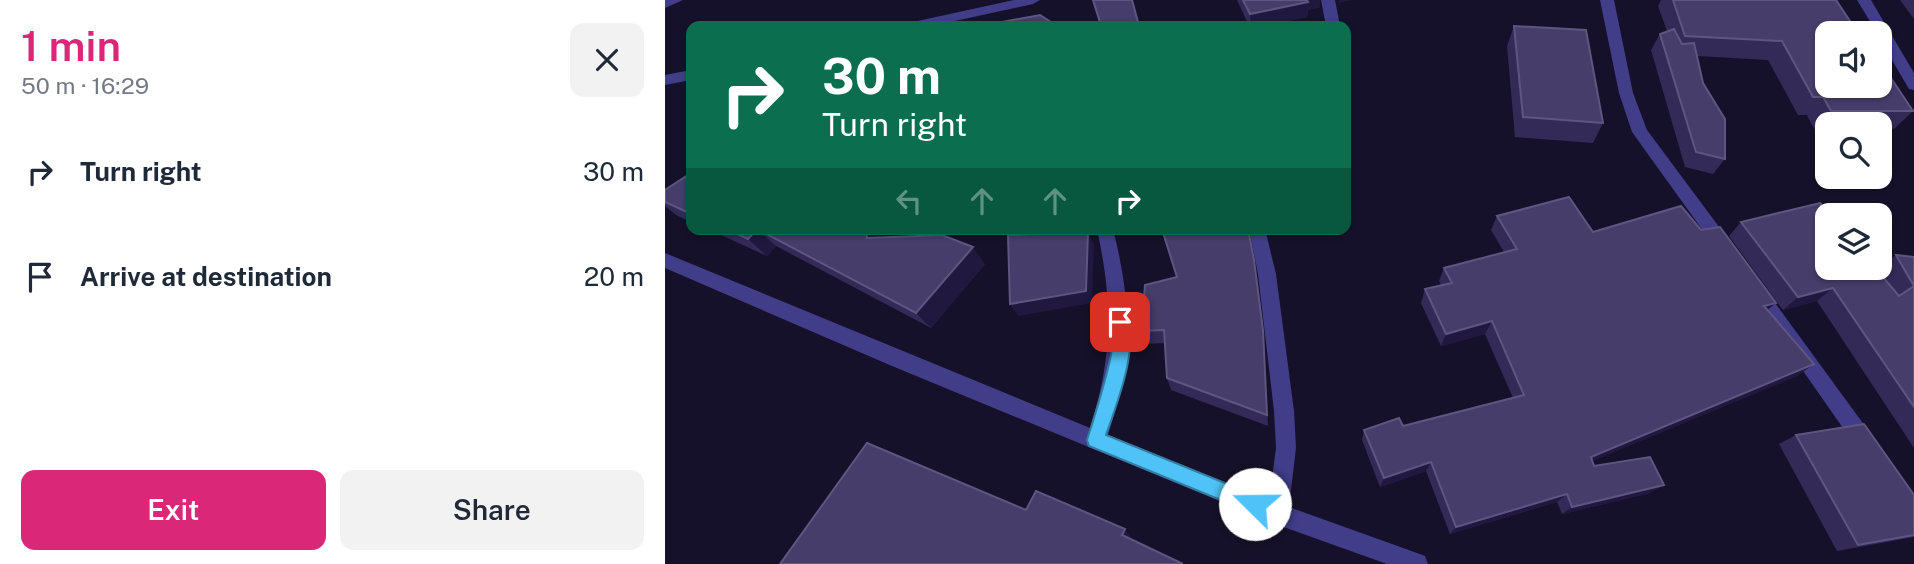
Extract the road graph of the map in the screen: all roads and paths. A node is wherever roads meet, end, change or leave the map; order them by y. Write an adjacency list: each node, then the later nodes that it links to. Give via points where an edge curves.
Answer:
1 (676, 0): 6 (street)
2 (1033, 0): 7 (street)
3 (1328, 0): 8 (street)
4 (1607, 0): 17 (street, via 1626,93 1640,132)
5 (1864, 0): 9 (street)
6 (665, 4)
7 (936, 21)
8 (1331, 21)
9 (1908, 64): 12 (street)
10 (686, 76): 11 (street)
11 (665, 80)
12 (1914, 85)
13 (1106, 235): 16 (street, via 1120,295 1120,349)
14 (1258, 235): 18 (street, via 1284,411 1286,448)
15 (665, 260): 16 (street)
16 (1096, 440): 18 (street)
17 (1874, 454)
18 (1278, 514): 19 (street)
19 (1407, 563)

